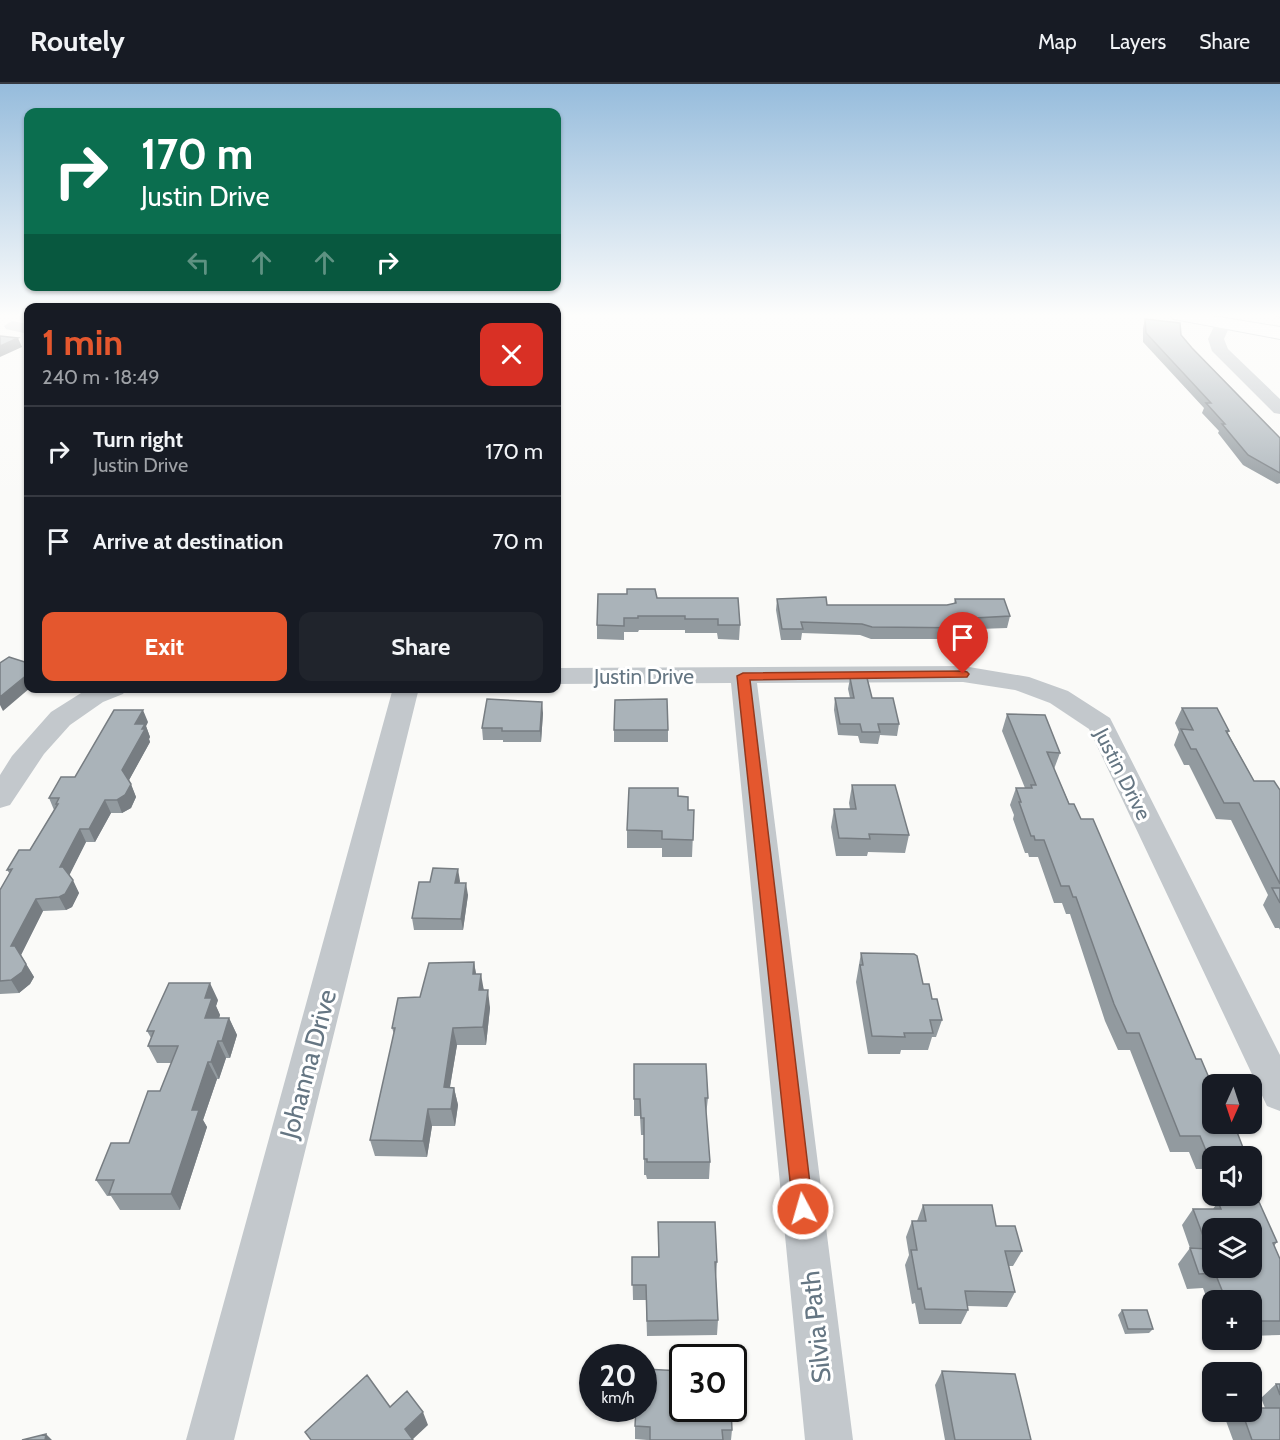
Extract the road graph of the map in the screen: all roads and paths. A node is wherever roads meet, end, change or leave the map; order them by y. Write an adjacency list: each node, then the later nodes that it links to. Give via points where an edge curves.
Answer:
1 (1248, 378): 2 (street)
2 (1280, 409)
3 (561, 676): 4 (street, Justin Drive)
4 (743, 676): 9 (street, Justin Drive, via 963,674 1020,683 1059,697 1101,724); 11 (street, Silvia Path)
5 (104, 693): 7 (street, via 49,727)
6 (405, 693): 10 (street, Johanna Drive)
7 (13, 757): 8 (street)
8 (0, 798)
9 (1280, 1094)
10 (210, 1440)
11 (829, 1440)

